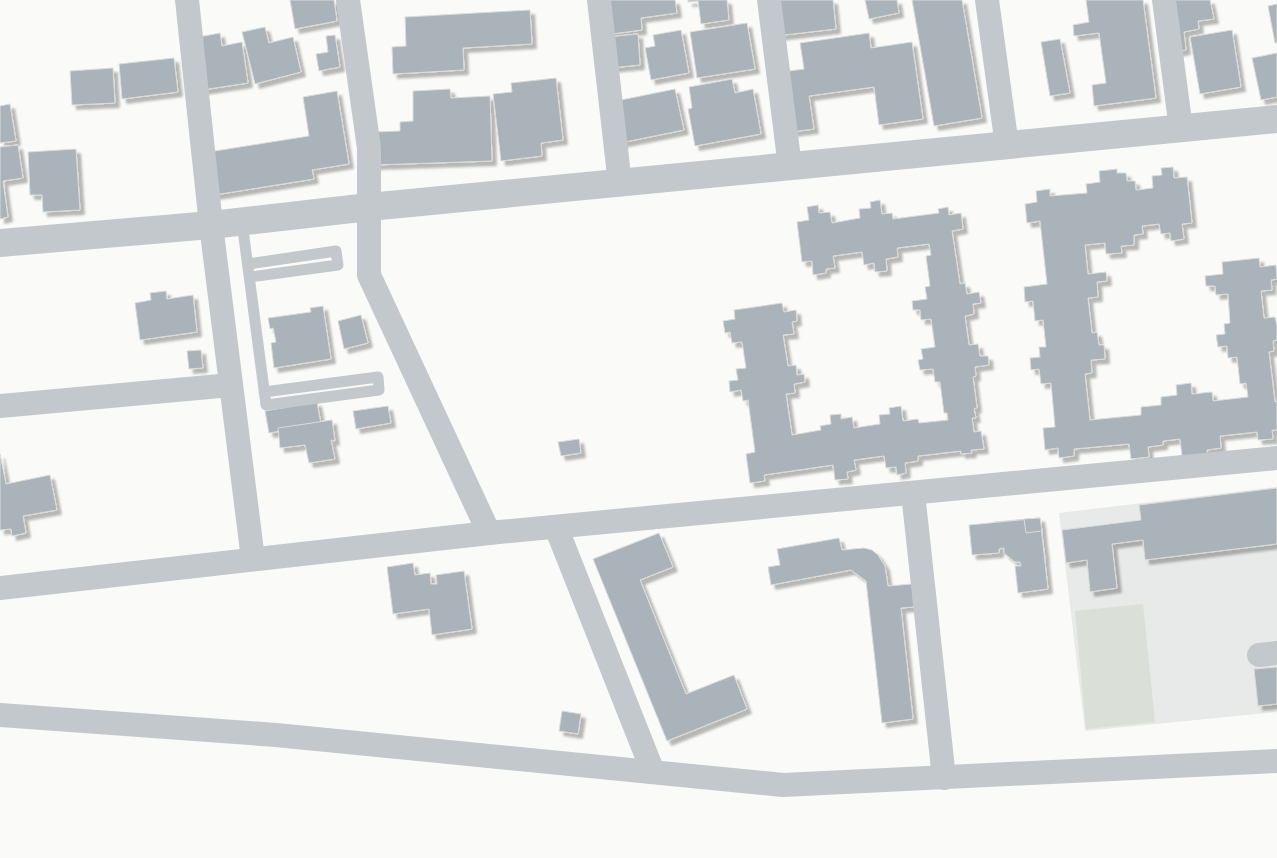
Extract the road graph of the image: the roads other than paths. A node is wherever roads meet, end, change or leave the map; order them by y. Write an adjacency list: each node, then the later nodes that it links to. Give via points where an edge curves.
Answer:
1 (186, 0): 14 (street)
2 (348, 0): 12 (street, via 369,148)
3 (600, 0): 11 (street)
4 (768, 0): 10 (street)
5 (987, 0): 9 (street)
6 (1164, 0): 8 (street)
7 (1277, 121): 8 (street)
8 (1181, 129): 9 (street)
9 (1007, 146): 10 (street)
10 (790, 167): 11 (street)
11 (620, 184): 12 (street)
12 (369, 207): 13 (street); 24 (street, via 369,275)
13 (242, 222): 14 (street); 16 (lane)
14 (211, 225): 15 (street); 18 (street)
15 (0, 243)
16 (248, 264): 17 (lane); 17 (lane, via 336,251 338,265)
17 (250, 277): 19 (lane)
18 (231, 385): 20 (street); 25 (street)
19 (264, 392): 19 (lane, via 378,377 379,390 266,405)
20 (0, 406)
21 (1277, 458): 22 (street)
22 (913, 493): 23 (street); 30 (street)
23 (556, 527): 24 (street); 29 (street)
24 (489, 533): 25 (street)
25 (253, 559): 26 (street)
26 (0, 588)
27 (0, 715): 29 (street, via 276,735)
28 (1277, 761): 30 (street)
29 (653, 772): 30 (street, via 782,785)
30 (944, 778)

